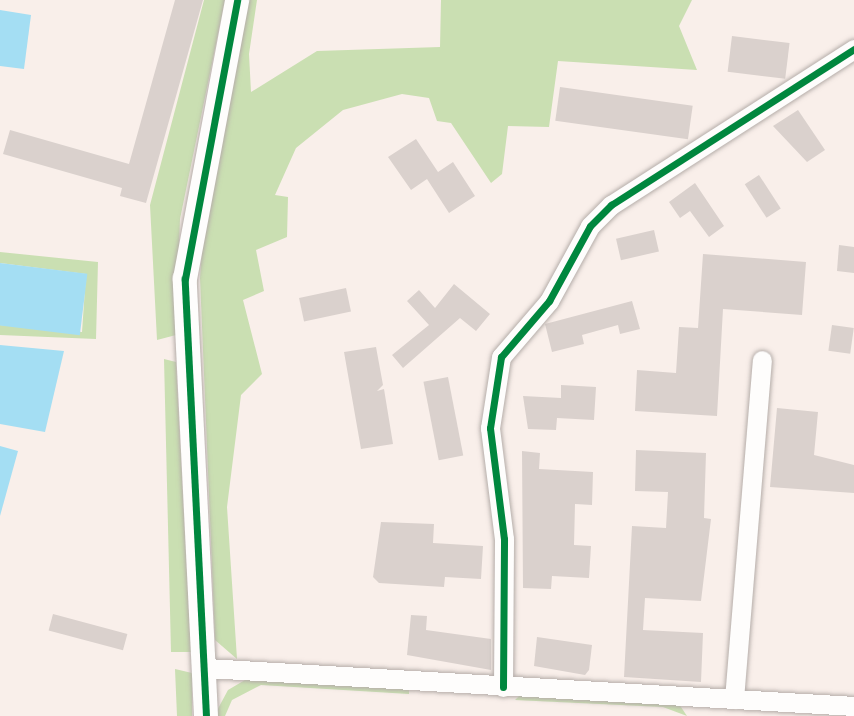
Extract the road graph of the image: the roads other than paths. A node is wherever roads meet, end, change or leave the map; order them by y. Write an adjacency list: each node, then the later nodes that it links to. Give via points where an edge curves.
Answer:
1 (237, 0): 4 (street, via 185,279)
2 (854, 49): 5 (street, via 611,205 586,233 549,301 501,357 490,428 504,540)
3 (762, 360): 6 (street)
4 (207, 668): 5 (street); 10 (street)
5 (503, 687): 8 (street)
6 (734, 699): 8 (street); 9 (street)
7 (854, 706): 9 (street)
8 (697, 707)
9 (771, 710)
10 (206, 716)

